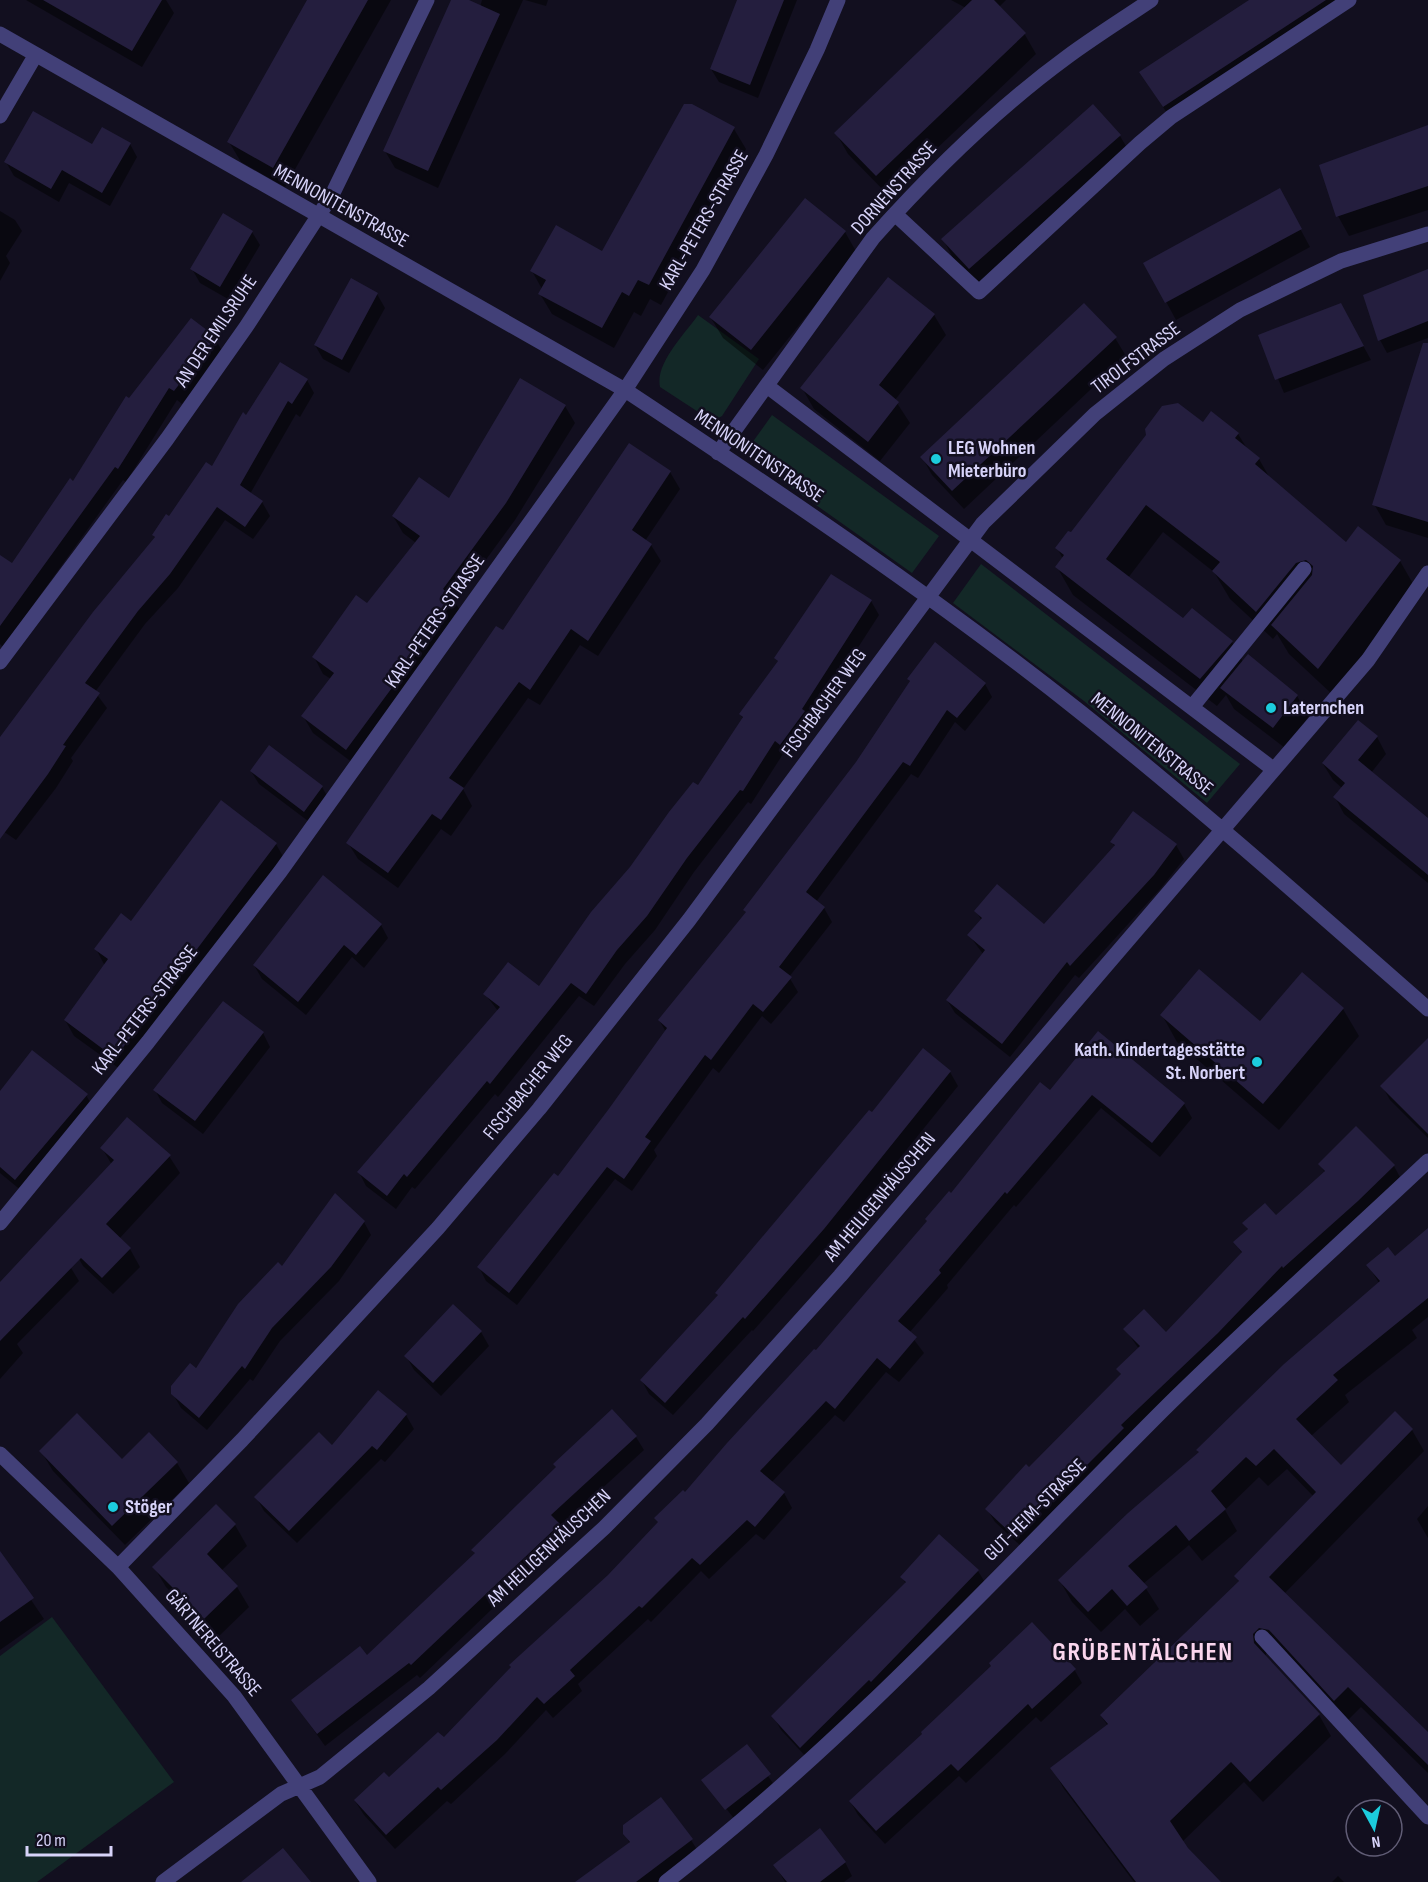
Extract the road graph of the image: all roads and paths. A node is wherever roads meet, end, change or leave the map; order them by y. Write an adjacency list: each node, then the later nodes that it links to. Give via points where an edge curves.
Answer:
1 (427, 0): 9 (street, AN DER EMILSRUHE, via 332,195)
2 (838, 0): 12 (street, KARL-PETERS-STRASSE, via 766,155 703,270)
3 (1151, 0): 8 (street, DORNENSTRASSE, via 1039,80 954,152)
4 (1349, 0): 8 (street, via 1171,117 979,292)
5 (0, 34): 6 (street, MENNONITENSTRASSE)
6 (35, 56): 7 (street); 9 (street, MENNONITENSTRASSE)
7 (0, 116)
8 (895, 214): 11 (street, DORNENSTRASSE, via 873,238)
9 (316, 216): 12 (street, MENNONITENSTRASSE); 18 (street, AN DER EMILSRUHE, via 246,327 174,429)
10 (1428, 234): 14 (street, TIROLFSTRASSE, via 1341,261 1240,310 1164,359 1095,414)
11 (766, 386): 13 (street, DORNENSTRASSE); 14 (street)
12 (625, 390): 13 (street, MENNONITENSTRASSE); 24 (street, KARL-PETERS-STRASSE, via 280,872)
13 (718, 453): 17 (street, MENNONITENSTRASSE)
14 (969, 537): 17 (street, TIROLFSTRASSE); 19 (street)
15 (1304, 569): 19 (street)
16 (1428, 573): 20 (street, AM HEILIGENHÄUSCHEN, via 1368,660)
17 (926, 597): 21 (street, MENNONITENSTRASSE, via 1077,710); 26 (street, FISCHBACHER WEG, via 731,864 539,1108 429,1237 242,1440)
18 (0, 662)
19 (1192, 707): 20 (street)
20 (1273, 769): 21 (street, AM HEILIGENHÄUSCHEN)
21 (1222, 828): 22 (street, MENNONITENSTRASSE); 28 (street, AM HEILIGENHÄUSCHEN, via 840,1276 706,1424 604,1528 429,1688 320,1777)
22 (1428, 1009)
23 (1428, 1161): 32 (street, GUT-HEIM-STRASSE, via 1165,1408 849,1726 778,1791)
24 (0, 1223)
25 (0, 1454): 26 (street, GÄRTNEREISTRASSE)
26 (118, 1567): 28 (street, GÄRTNEREISTRASSE, via 234,1696)
27 (1262, 1637): 29 (street)
28 (301, 1786): 30 (street, AM HEILIGENHÄUSCHEN, via 281,1794); 31 (street, GÄRTNEREISTRASSE)
29 (1428, 1817)
30 (164, 1882)
31 (369, 1882)
32 (666, 1882)

